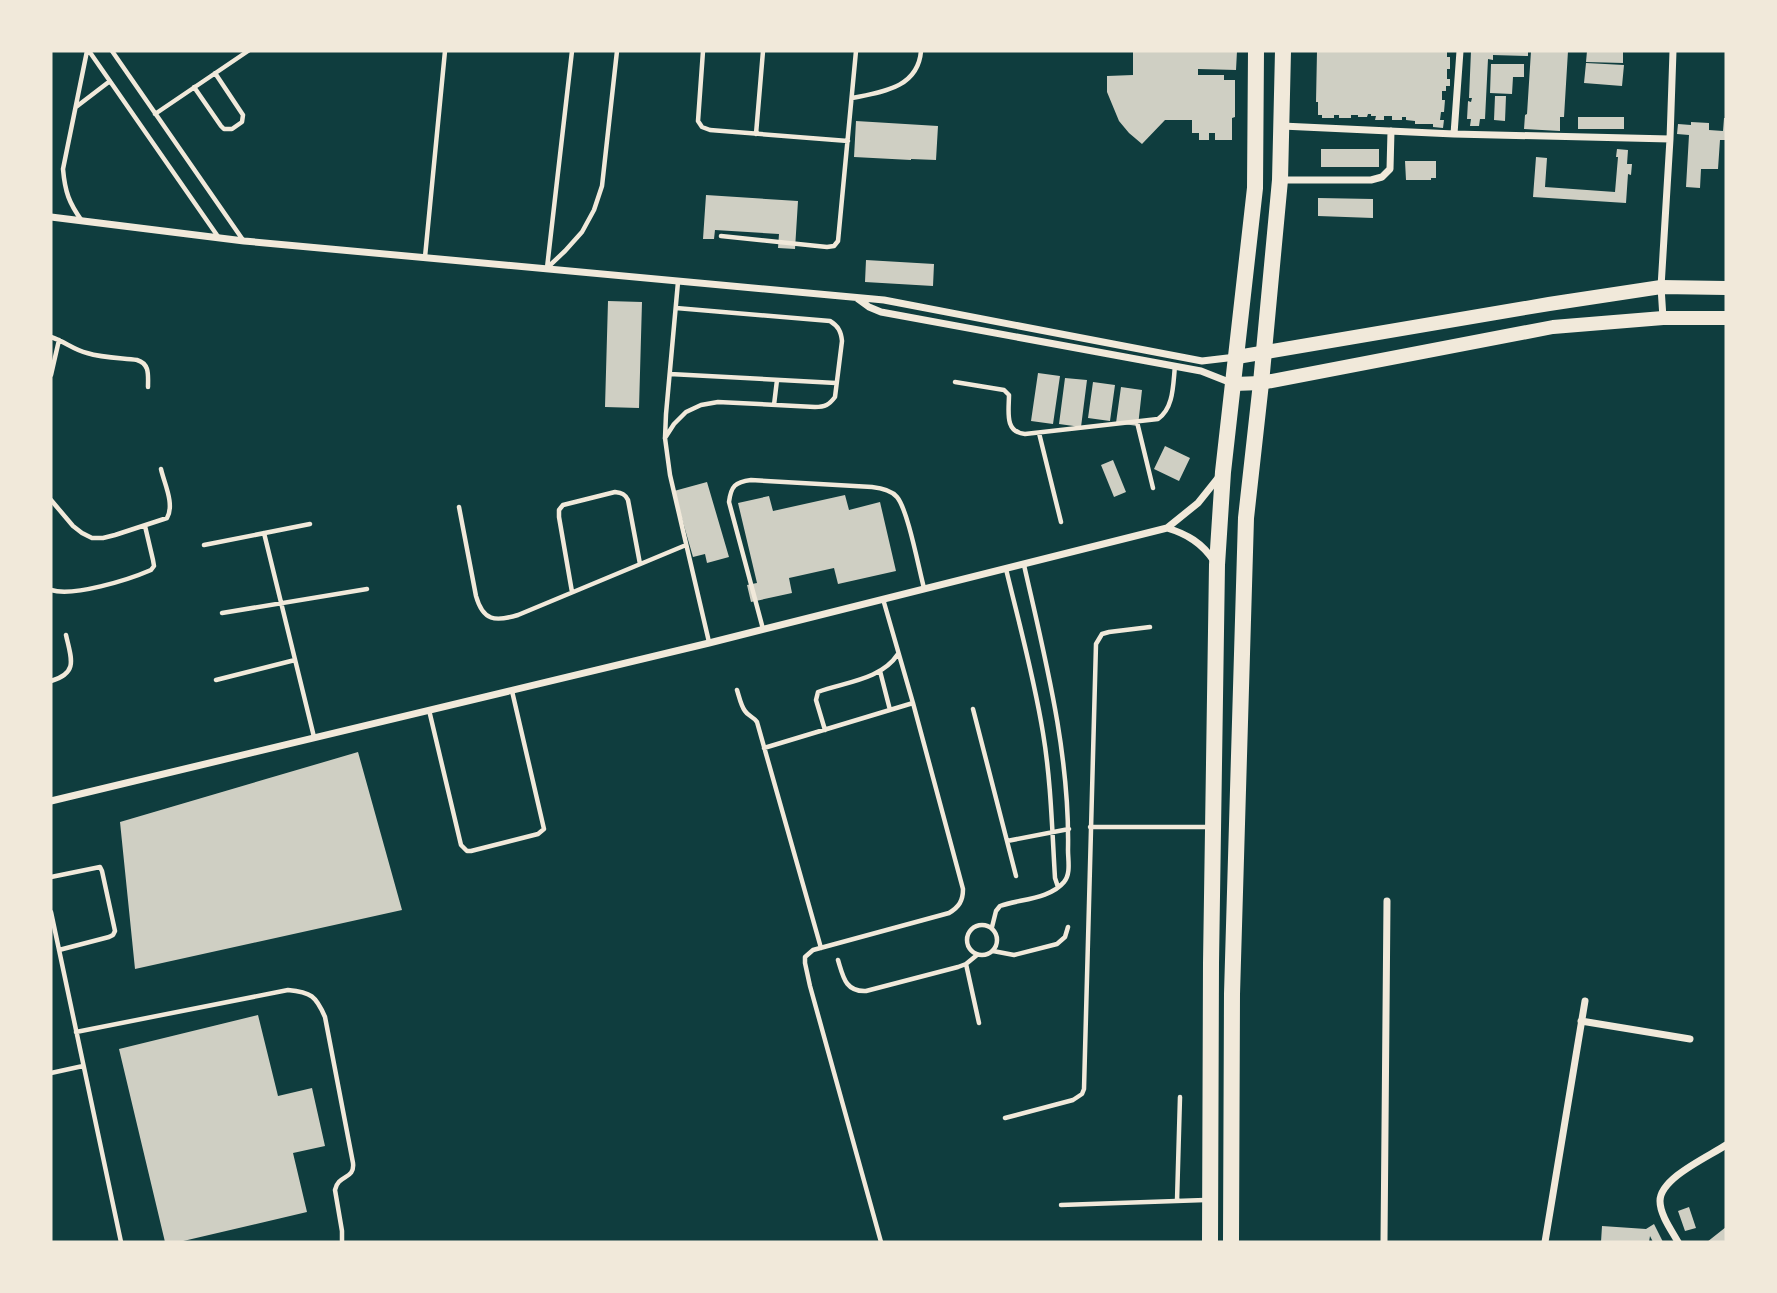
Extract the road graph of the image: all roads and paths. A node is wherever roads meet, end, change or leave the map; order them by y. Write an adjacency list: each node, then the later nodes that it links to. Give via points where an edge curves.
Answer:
1 (88, 51): 16 (lane); 19 (lane)
2 (111, 51): 20 (lane)
3 (248, 51): 15 (lane)
4 (445, 51): 33 (lane)
5 (572, 51): 34 (lane)
6 (617, 51): 34 (lane, via 602,186 582,232)
7 (704, 51): 23 (lane, via 698,121 710,130)
8 (763, 51): 23 (lane)
9 (856, 51): 18 (lane)
10 (921, 51): 18 (lane, via 916,71 904,82)
11 (1256, 51): 45 (main road, via 1255,188)
12 (1283, 51): 21 (main road)
13 (1460, 51): 24 (street)
14 (1673, 51): 25 (street)
15 (215, 73): 17 (lane); 17 (lane, via 242,112 242,122 232,130 224,129)
16 (110, 81): 19 (lane); 31 (lane)
17 (194, 87): 20 (lane)
18 (852, 99): 26 (lane)
19 (75, 108): 29 (lane, via 63,169 71,206)
20 (155, 114): 32 (lane)
21 (1282, 126): 22 (street); 27 (main road)
22 (1391, 131): 24 (street); 27 (street, via 1390,169 1382,177)
23 (756, 134): 26 (lane)
24 (1454, 134): 25 (street)
25 (1670, 139): 36 (street)
26 (848, 141): 30 (lane, via 840,235 834,246)
27 (1280, 180): 44 (main road)
28 (51, 217): 29 (street)
29 (82, 222): 31 (street)
30 (721, 236)
31 (220, 238): 32 (street)
32 (244, 241): 33 (street)
33 (425, 258): 34 (street)
34 (547, 269): 35 (street)
35 (678, 281): 38 (street); 39 (lane)
36 (1661, 287): 37 (main road); 40 (street); 44 (main road)
37 (1726, 288)
38 (858, 299): 45 (street, via 884,300 1202,362); 46 (street, via 895,315)
39 (676, 308): 47 (lane); 51 (lane, via 830,321 841,332)
40 (1663, 318): 41 (main road); 52 (main road, via 1553,327)
41 (1726, 318)
42 (51, 337): 43 (lane)
43 (59, 340): 48 (lane); 54 (lane, via 88,354 143,362)
44 (1263, 353): 45 (main road); 52 (main road)
45 (1237, 357): 53 (main road)
46 (1175, 366): 53 (street); 56 (lane, via 1165,414)
47 (670, 374): 49 (lane); 58 (lane)
48 (51, 375)
49 (776, 380): 51 (lane); 55 (lane)
50 (956, 382): 57 (lane, via 1004,390 1009,395 1011,428 1017,433)
51 (837, 383): 55 (lane, via 835,397 823,407)
52 (1261, 383): 53 (main road); 65 (main road)
53 (1234, 384): 60 (main road)
54 (148, 387)
55 (774, 405): 58 (lane, via 701,405 686,412)
56 (1137, 422): 57 (lane); 61 (lane)
57 (1039, 432): 66 (lane)
58 (665, 438): 72 (lane)
59 (161, 469): 68 (lane, via 170,512 167,518)
60 (1223, 472): 64 (main road); 69 (street, via 1198,503)
61 (1153, 488)
62 (51, 500): 68 (lane, via 73,526 92,538)
63 (459, 507): 80 (lane, via 476,596 480,609 490,618 504,619)
64 (1219, 517): 65 (main road); 75 (main road)
65 (1245, 518): 106 (main road)
66 (1061, 522)
67 (310, 524): 70 (lane)
68 (145, 526): 79 (lane, via 154,566 151,570 71,593)
69 (1167, 528): 74 (street); 75 (street, via 1196,541)
70 (264, 533): 71 (lane); 82 (lane)
71 (204, 545)
72 (686, 545): 73 (lane); 87 (lane)
73 (640, 564): 80 (lane); 80 (lane, via 625,495 615,492 563,505 559,517)
74 (1024, 564): 76 (street); 105 (lane, via 1050,680)
75 (1217, 565): 104 (main road)
76 (1006, 569): 78 (street); 107 (lane, via 1043,732)
77 (367, 589): 82 (lane)
78 (924, 589): 81 (street); 85 (lane, via 904,510 886,489 739,482 731,490 729,502)
79 (51, 590)
80 (572, 592)
81 (883, 599): 85 (street); 88 (lane)
82 (281, 603): 83 (lane); 89 (lane)
83 (222, 613)
84 (1150, 627): 103 (lane, via 1102,634 1096,644)
85 (763, 629): 87 (street)
86 (66, 635): 92 (lane, via 71,668)
87 (709, 643): 93 (street)
88 (898, 653): 90 (lane); 95 (lane)
89 (295, 660): 91 (lane); 100 (lane)
90 (880, 671): 98 (lane); 99 (lane, via 818,692)
91 (216, 680)
92 (51, 681)
93 (511, 690): 97 (street); 97 (lane, via 544,829 471,851 461,845)
94 (737, 690): 101 (lane, via 744,711 757,722)
95 (913, 703): 98 (lane); 116 (lane, via 963,897 949,913)
96 (973, 709): 108 (lane)
97 (429, 710): 100 (street)
98 (890, 710): 99 (lane)
99 (825, 730): 101 (lane)
100 (314, 737): 102 (street)
101 (764, 748): 116 (lane)
102 (51, 801)
103 (1090, 827): 104 (lane); 130 (lane, via 1084,1088 1073,1100)
104 (1214, 827): 106 (main road); 132 (main road)
105 (1069, 829): 107 (lane); 111 (lane, via 1068,871)
106 (1237, 829): 134 (main road)
107 (1053, 832): 108 (lane); 111 (lane)
108 (1007, 841): 109 (lane)
109 (1016, 876)
110 (51, 877): 117 (lane, via 100,867 115,931)
111 (1058, 887): 114 (lane, via 1000,906)
112 (1387, 901): 141 (street)
113 (51, 912): 117 (lane)
114 (992, 927): 118 (lane, via 998,939); 119 (lane, via 979,925 969,932 968,946)
115 (1068, 927): 118 (lane, via 1057,944 1014,955)
116 (821, 948): 138 (lane, via 808,952 805,963)
117 (59, 950): 125 (lane)
118 (993, 951): 119 (lane)
119 (977, 955): 121 (lane)
120 (838, 960): 121 (lane, via 846,984 859,992)
121 (967, 964): 124 (lane)
122 (1585, 1001): 123 (street)
123 (1581, 1021): 126 (street); 142 (street)
124 (979, 1023)
125 (76, 1032): 127 (lane); 137 (lane, via 288,989 305,991 318,1001 354,1163 351,1174 340,1179 335,1190)
126 (1690, 1039)
127 (83, 1066): 128 (lane); 136 (lane)
128 (51, 1073)
129 (1180, 1097): 133 (lane)
130 (1005, 1118)
131 (1726, 1145): 143 (street, via 1663,1189 1660,1202)
132 (1210, 1200): 133 (lane); 134 (main road); 139 (main road)
133 (1177, 1201): 135 (lane)
134 (1231, 1201): 140 (main road)
135 (1061, 1205)
136 (121, 1242)
137 (342, 1242)
138 (881, 1242)
139 (1210, 1242)
140 (1231, 1242)
141 (1384, 1242)
142 (1545, 1242)
143 (1678, 1242)

